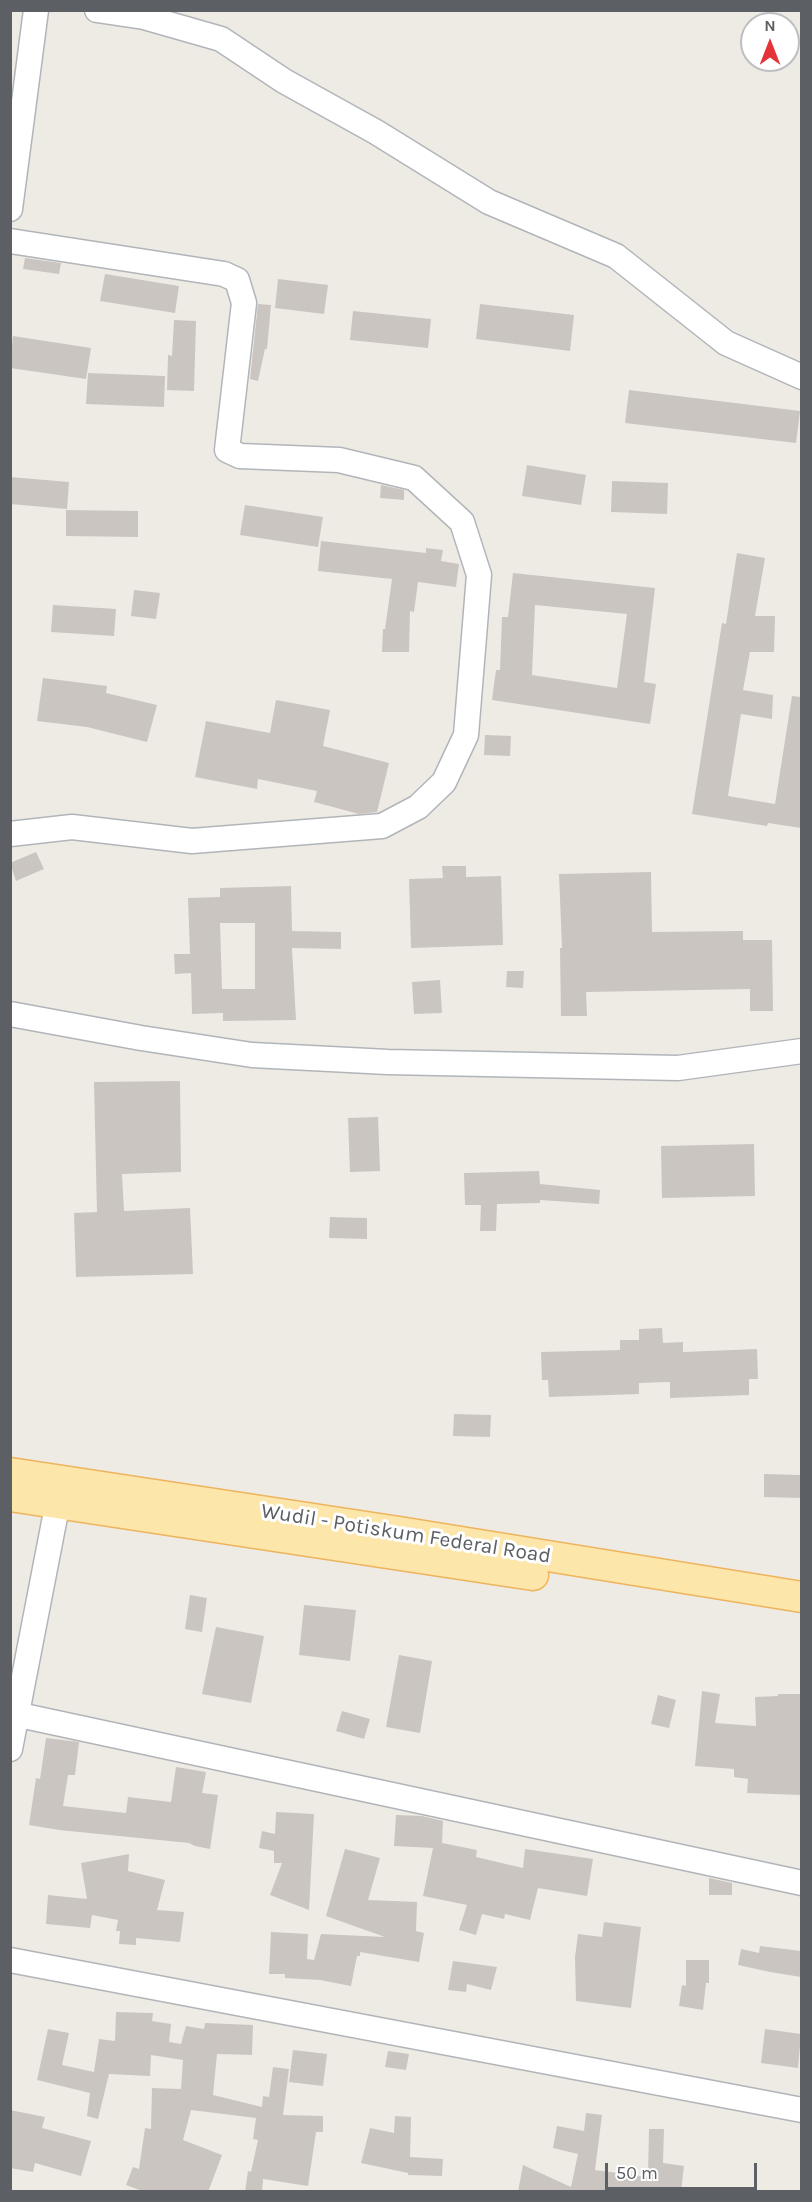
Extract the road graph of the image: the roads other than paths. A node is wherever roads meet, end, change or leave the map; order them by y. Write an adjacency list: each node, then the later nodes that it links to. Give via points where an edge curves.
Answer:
1 (36, 10): 3 (street)
2 (98, 10): 5 (street, via 144,17 220,39 489,202 616,256 726,343)
3 (10, 209)
4 (10, 241): 6 (street, via 224,274 237,280 244,303 227,450 240,456 339,460 414,478 462,522 479,575 466,735 444,782 418,807 382,826 192,841 72,827)
5 (801, 378)
6 (10, 834)
7 (10, 1014): 8 (street, via 252,1055 388,1062 678,1068)
8 (801, 1051)
9 (10, 1473): 10 (main road, Wudil - Potiskum Federal Road)
10 (60, 1493): 11 (main road, Wudil - Potiskum Federal Road); 12 (main road, Wudil - Potiskum Federal Road, via 399,1532); 13 (main road, Wudil - Potiskum Federal Road); 14 (street)
11 (10, 1496)
12 (801, 1597)
13 (801, 1618)
14 (14, 1714): 15 (street); 16 (street)
15 (10, 1749)
16 (801, 1883)
17 (10, 1960): 18 (street)
18 (801, 2110)

